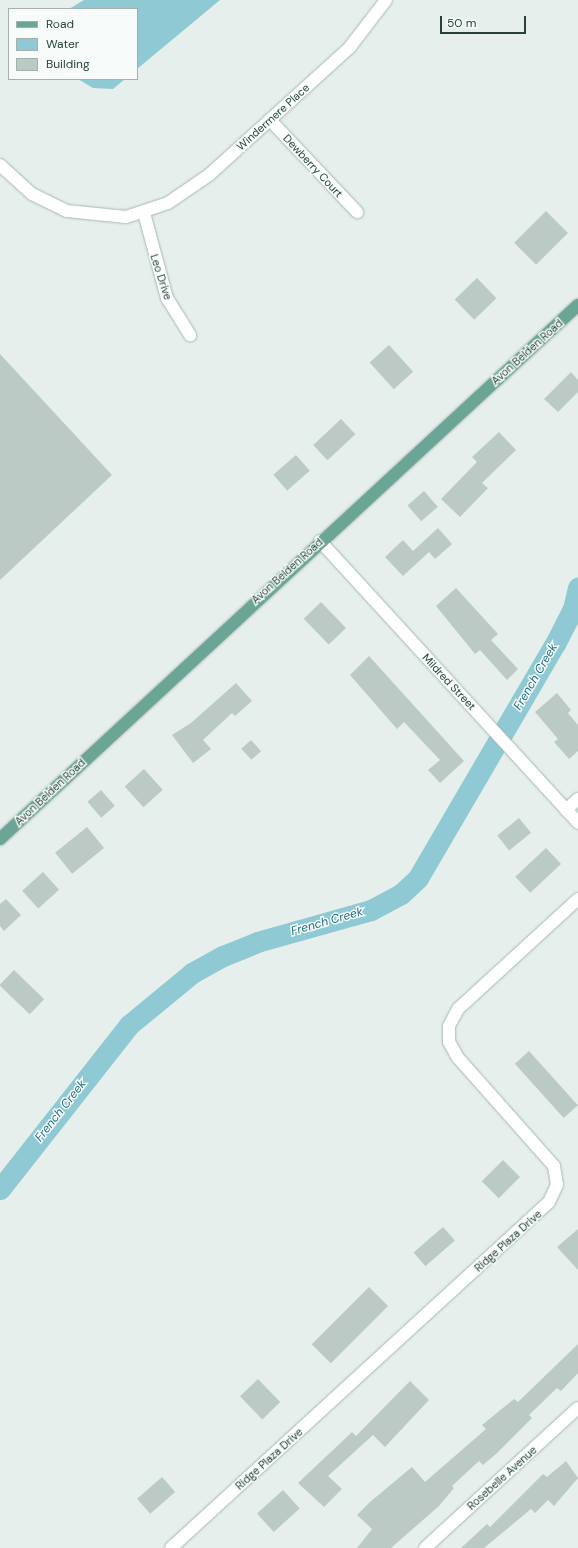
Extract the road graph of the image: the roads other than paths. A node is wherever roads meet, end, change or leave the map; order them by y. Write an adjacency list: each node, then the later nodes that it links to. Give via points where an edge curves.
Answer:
1 (386, 0): 2 (street, Windermere Place, via 350,47)
2 (270, 120): 4 (street, Dewberry Court); 5 (street, Windermere Place, via 191,190)
3 (0, 165): 5 (street, Windermere Place, via 32,194 67,211 109,217)
4 (357, 212)
5 (144, 213): 7 (street, Leo Drive, via 167,298)
6 (578, 305): 8 (main road, Avon Belden Road)
7 (190, 335)
8 (320, 541): 10 (street, Mildred Street); 12 (main road, Avon Belden Road)
9 (578, 799): 10 (street)
10 (566, 810): 11 (street, Mildred Street)
11 (578, 824)
12 (0, 839)
13 (578, 899): 15 (street, Ridge Plaza Drive, via 458,1009 449,1026 449,1042 458,1058 552,1162 557,1185 549,1202)
14 (578, 1408): 16 (street, Rosebelle Avenue)
15 (171, 1548)
16 (425, 1548)

